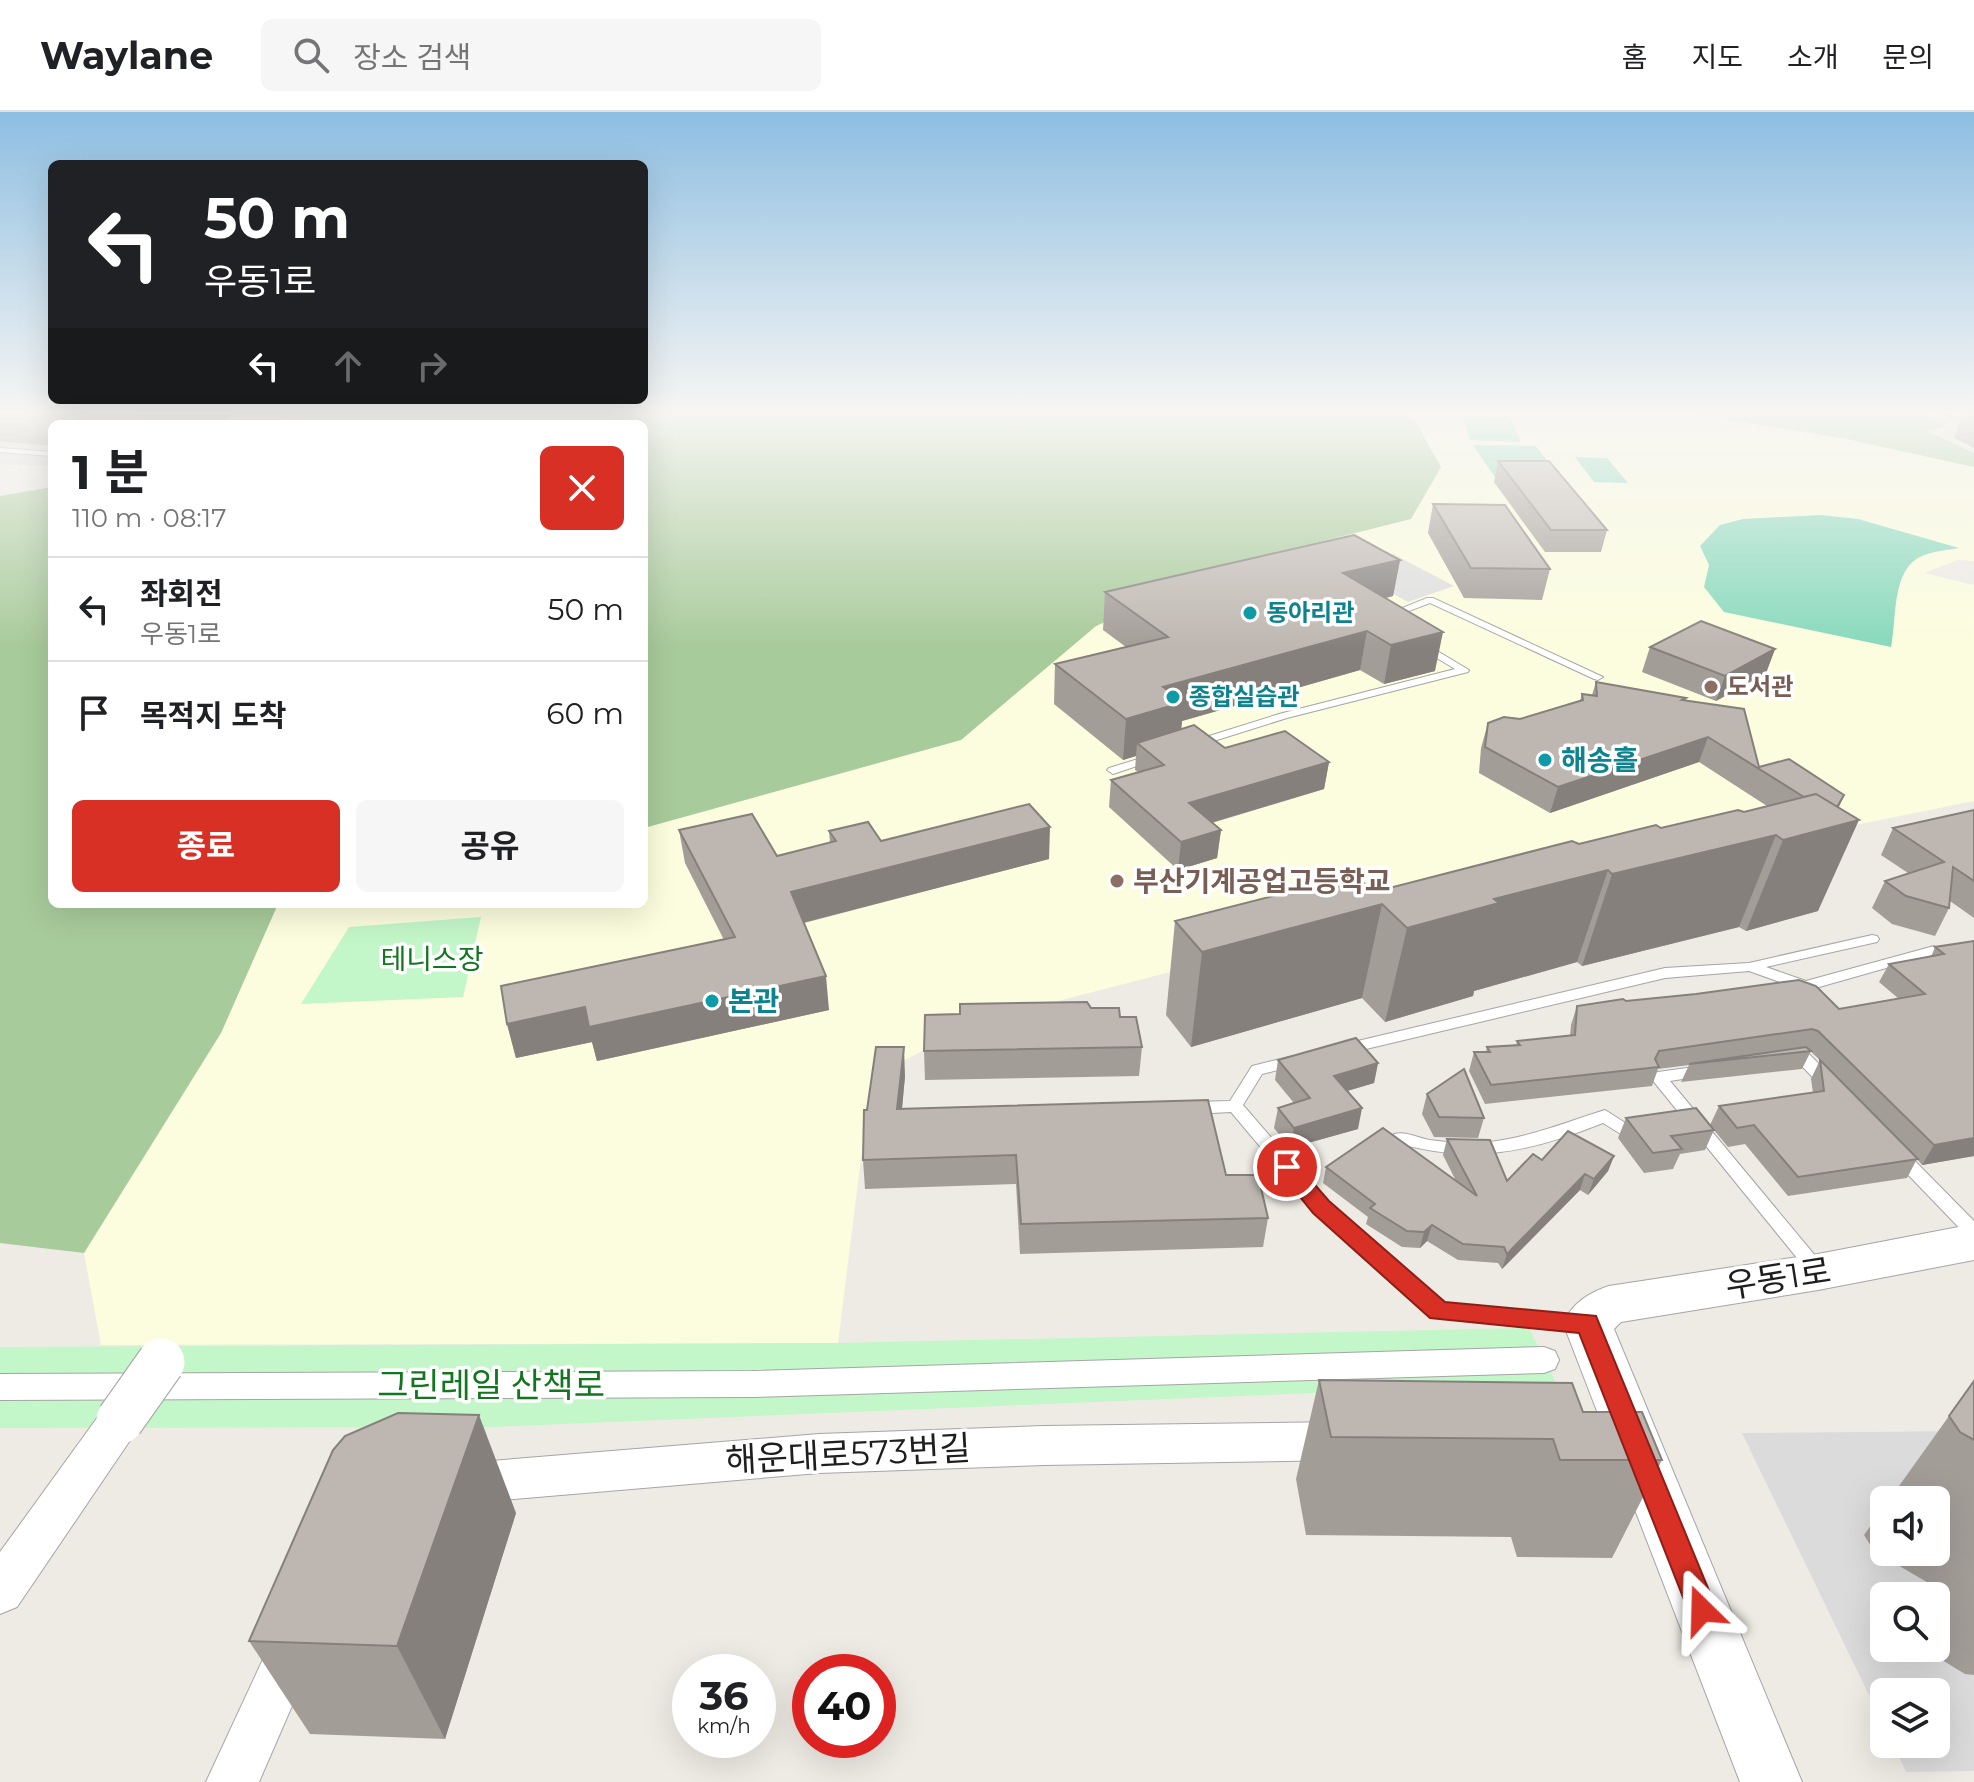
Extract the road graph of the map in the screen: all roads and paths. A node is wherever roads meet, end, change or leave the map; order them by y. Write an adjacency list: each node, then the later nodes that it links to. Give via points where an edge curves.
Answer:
1 (1391, 627): 3 (lane, via 1378,619 1430,600)
2 (1415, 641): 4 (lane, via 1464,670 1283,716)
3 (1598, 677)
4 (1184, 748)
5 (1169, 752): 6 (lane)
6 (1113, 770)
7 (1872, 939): 9 (lane)
8 (1934, 950): 9 (lane, via 1805,986)
9 (1749, 967): 10 (lane, via 1665,973)
10 (1332, 1052)
11 (1302, 1059): 15 (lane, via 1257,1070)
12 (1773, 1060): 14 (lane, via 1802,1056)
13 (1716, 1069): 22 (lane, via 1658,1077 1685,1120)
14 (1845, 1100)
15 (1235, 1106): 16 (lane); 23 (lane, via 1321,1207 1439,1311)
16 (1173, 1109)
17 (1651, 1126): 18 (lane, via 1624,1130 1605,1116 1534,1142 1487,1147 1430,1148)
18 (1400, 1138)
19 (1888, 1144): 20 (lane)
20 (1974, 1232)
21 (1974, 1242): 22 (street, 우동1로)
22 (1818, 1272): 23 (street, 우동1로, via 1609,1305)
23 (1587, 1323): 32 (street, via 1610,1438)
24 (162, 1360): 29 (street, bridge)
25 (1544, 1360): 26 (street, via 752,1384)
26 (0, 1387)
27 (1378, 1441): 28 (street, 해운대로573번길, via 1054,1443 742,1458 443,1485)
28 (429, 1491)
29 (0, 1591)
30 (309, 1614): 31 (street)
31 (232, 1782)
32 (1771, 1782)

